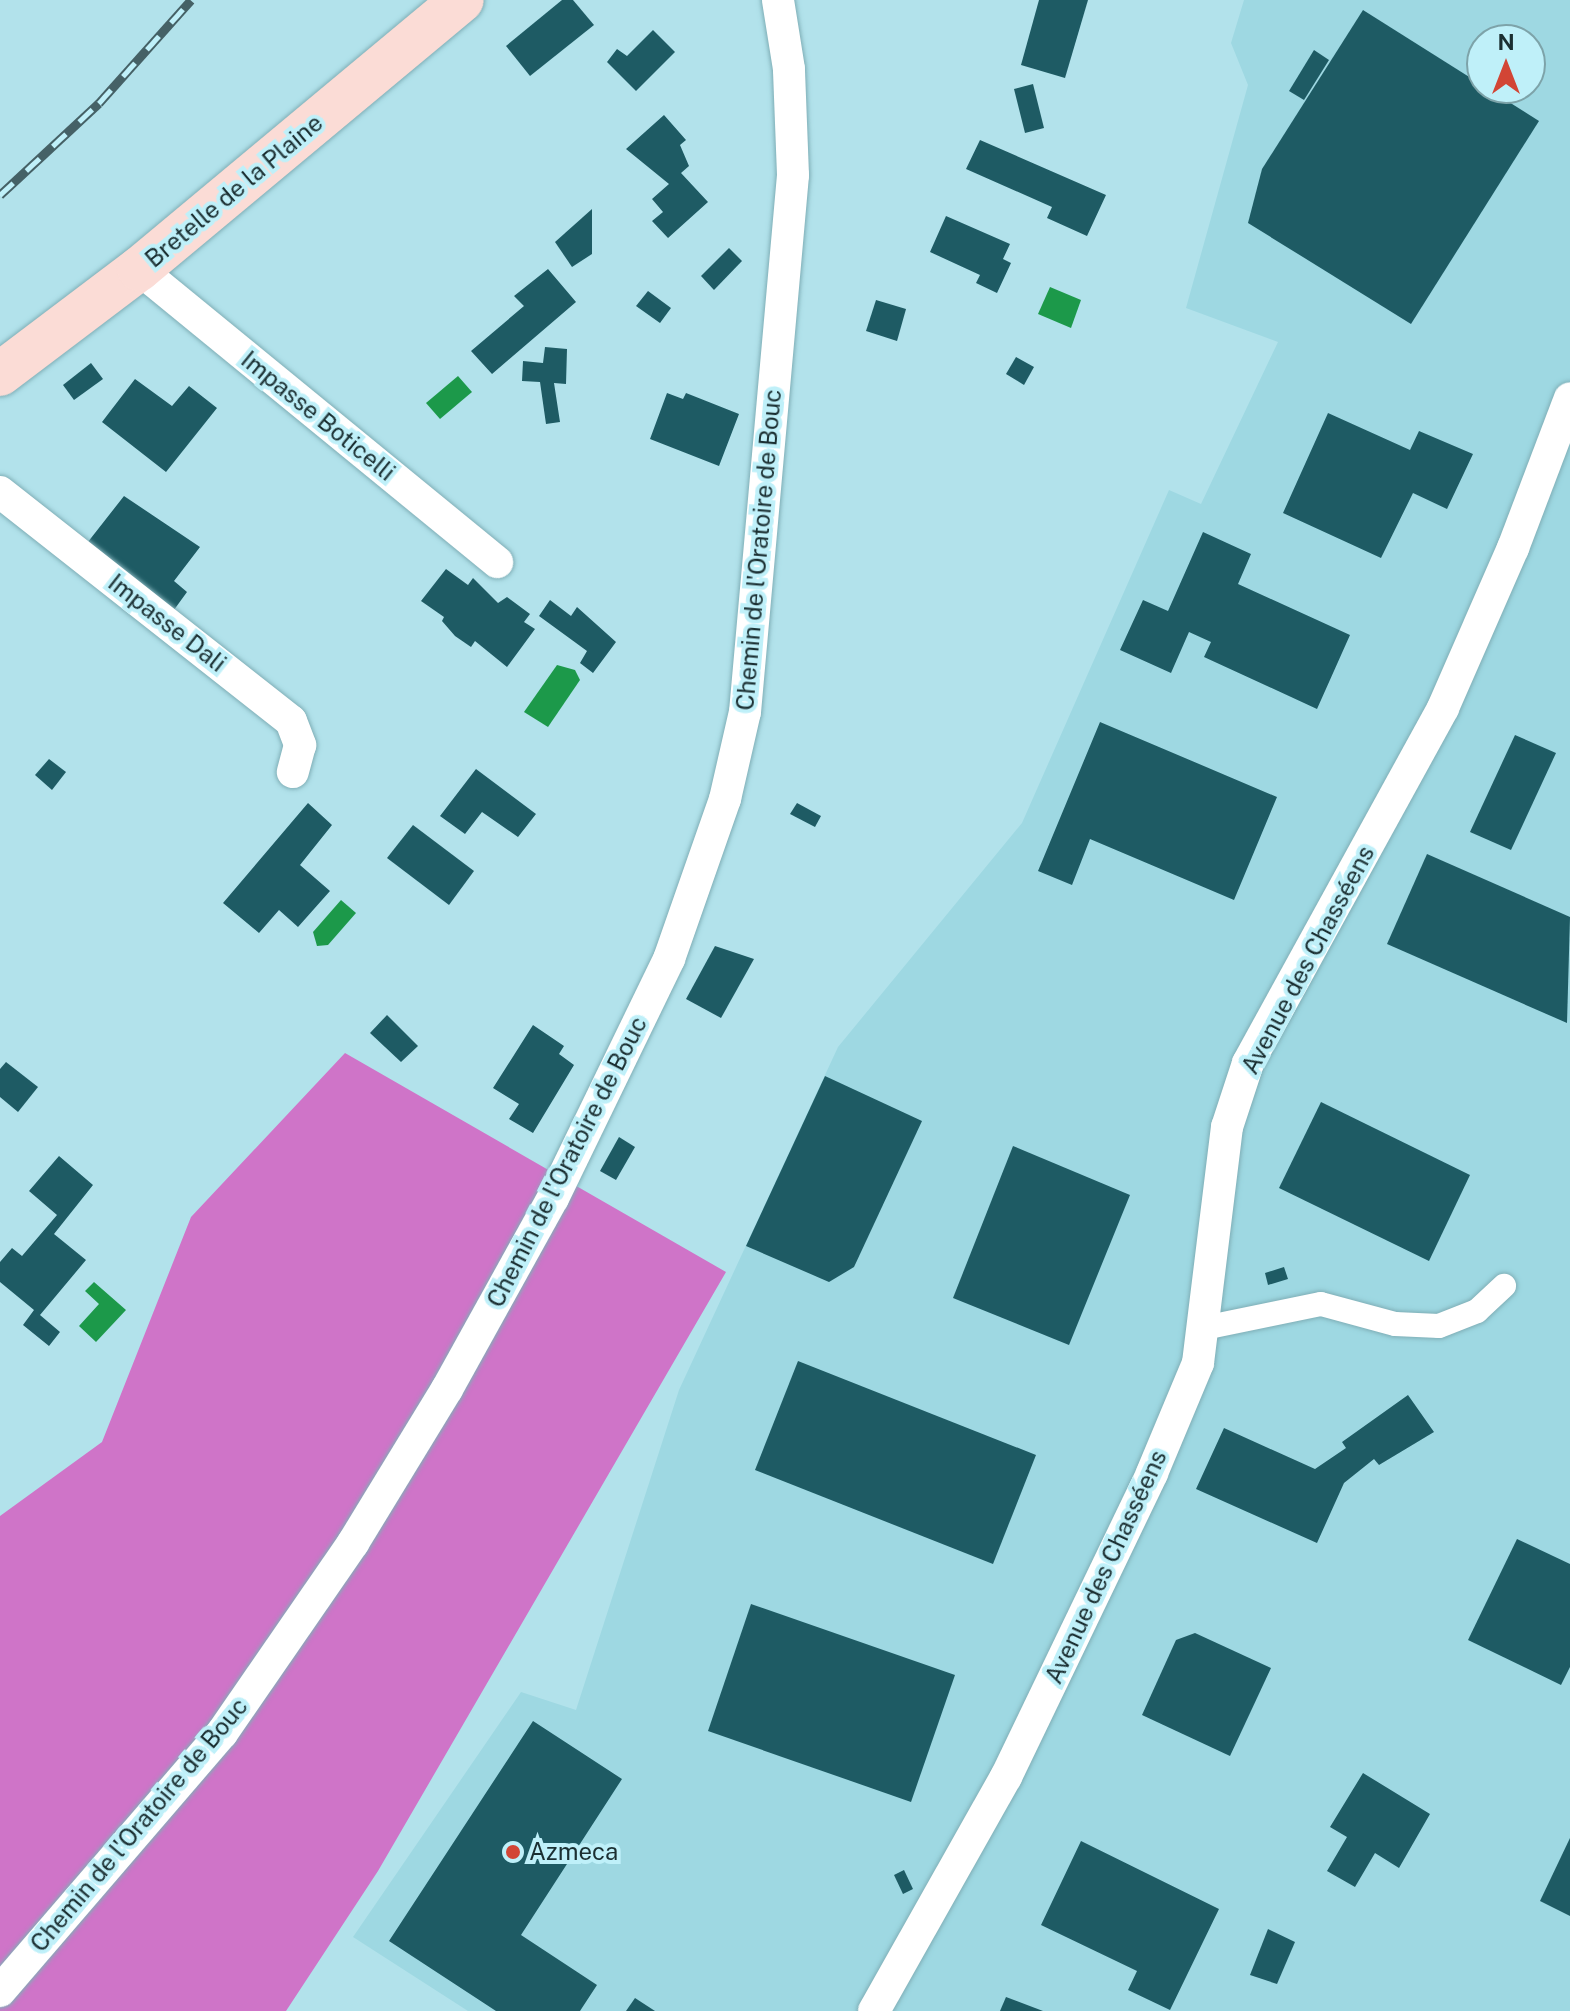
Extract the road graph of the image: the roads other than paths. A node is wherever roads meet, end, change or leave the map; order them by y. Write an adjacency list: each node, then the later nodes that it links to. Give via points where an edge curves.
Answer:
1 (462, 0): 3 (main road, Bretelle de la Plaine)
2 (778, 0): 11 (street, Chemin de l'Oratoire de Bouc, via 789,69 793,175 745,712 708,855 669,959 553,1198 447,1389 353,1543 222,1733)
3 (139, 269): 4 (main road, Bretelle de la Plaine); 7 (street, Impasse Boticelli)
4 (0, 374)
5 (1570, 398): 10 (street, Avenue des Chasséens, via 1513,548 1443,708 1248,1063 1227,1127)
6 (0, 492): 8 (street, Impasse Dali, via 291,721 300,745)
7 (497, 562)
8 (293, 772)
9 (1504, 1286): 10 (street, via 1477,1311 1439,1326 1395,1324 1321,1304)
10 (1204, 1328): 12 (street, Avenue des Chasséens, via 1198,1363 1096,1596 1006,1777)
11 (0, 1991)
12 (874, 2011)

